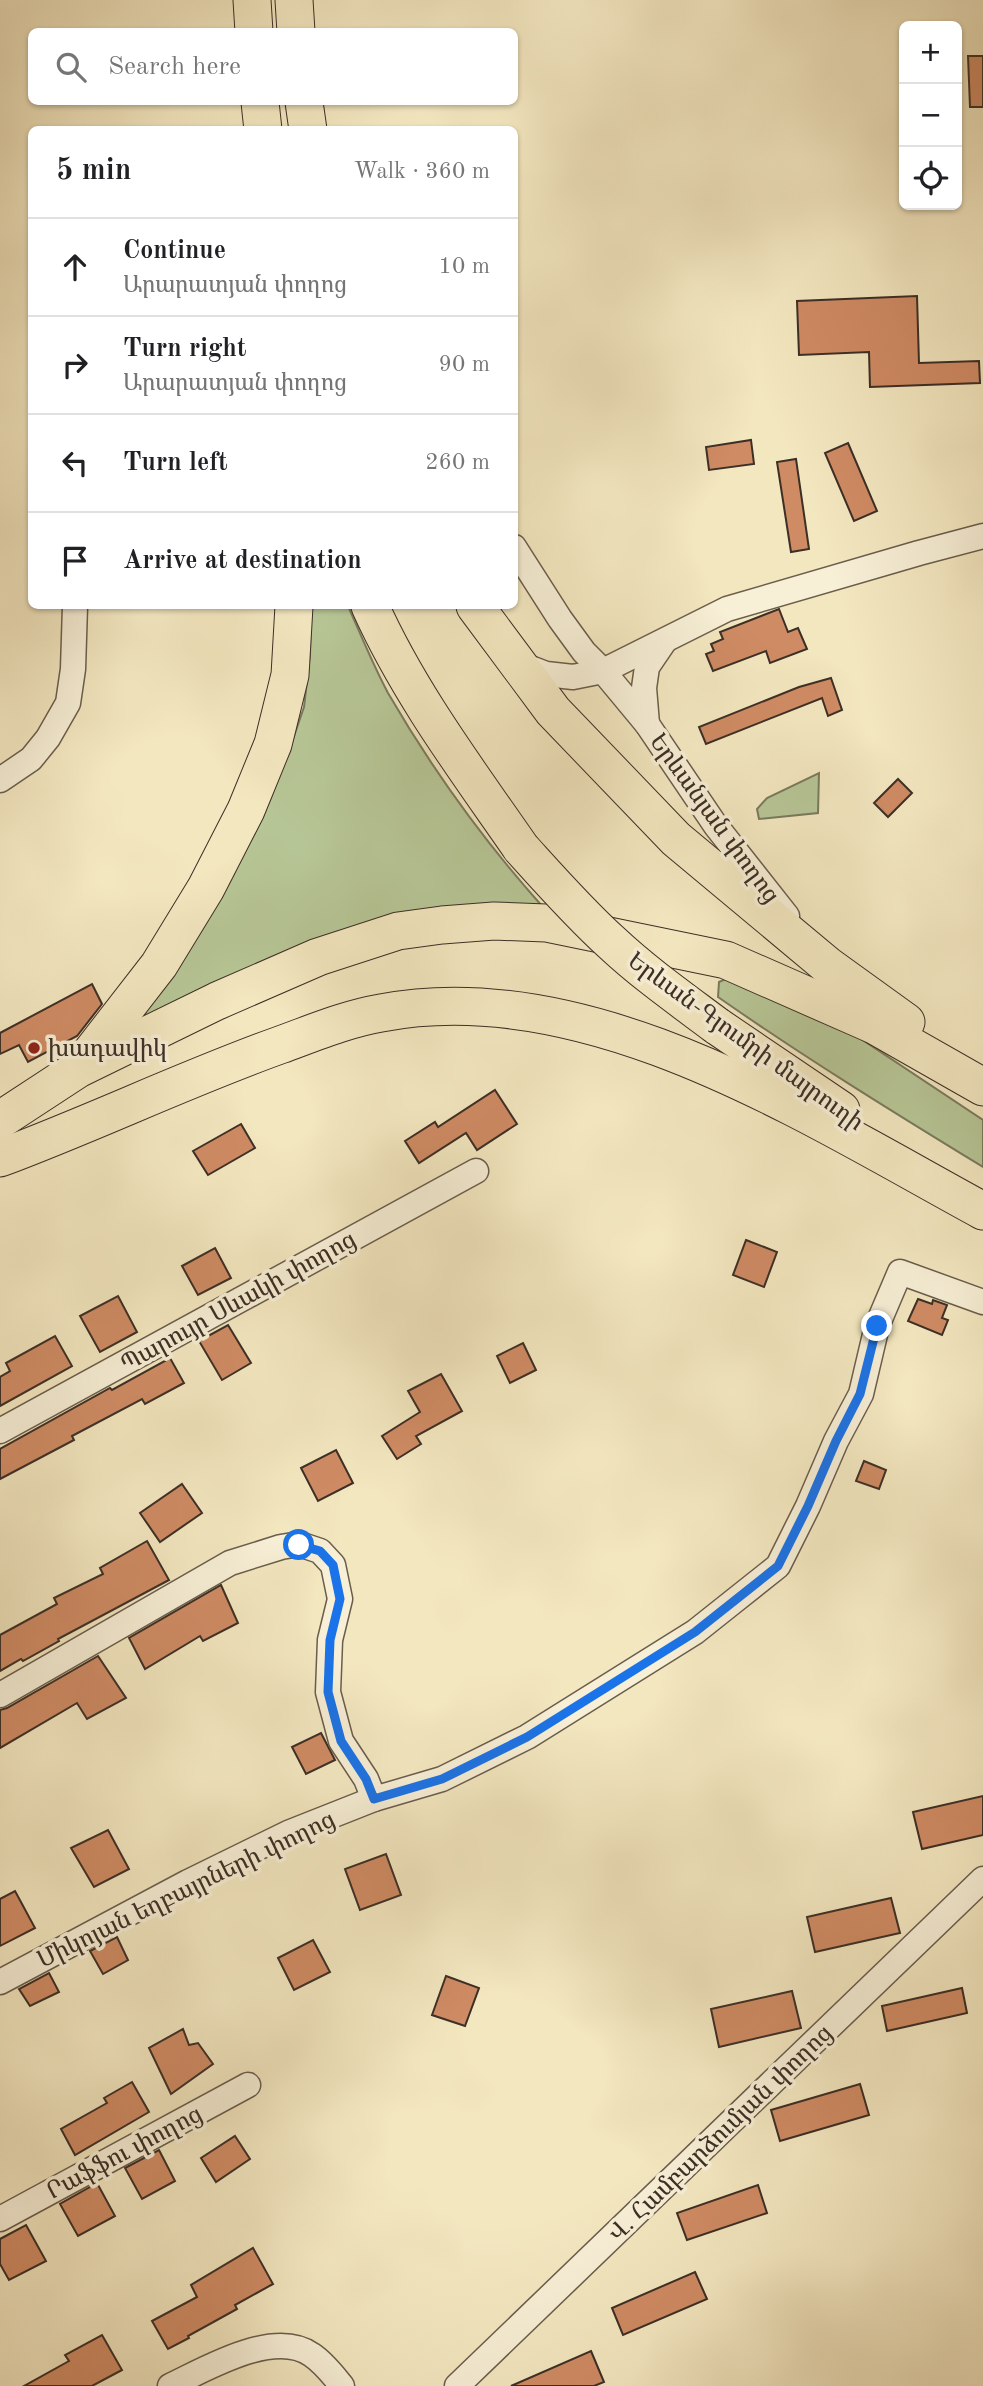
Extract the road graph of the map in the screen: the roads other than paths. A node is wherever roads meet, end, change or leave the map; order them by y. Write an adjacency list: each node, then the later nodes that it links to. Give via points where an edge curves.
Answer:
1 (252, 0): 3 (highway)
2 (294, 0): 4 (highway)
3 (254, 28)
4 (296, 28)
5 (260, 105): 7 (highway)
6 (304, 105): 8 (highway)
7 (263, 126)
8 (307, 126)
9 (983, 536): 15 (street, via 727,609)
10 (518, 553): 17 (street, Երևանյան փողոց, via 560,620)
11 (75, 609): 19 (street, via 68,702 31,759)
12 (293, 609): 21 (highway, via 290,676 273,744 246,810 159,965)
13 (371, 609): 27 (highway, Երևան-Գյումրի մայրուղի, bridge, via 436,726 521,848 611,942 718,1026)
14 (477, 609): 16 (highway)
15 (665, 641): 17 (street); 18 (street, via 647,667)
16 (516, 663): 17 (street, via 546,674 573,677); 20 (highway, via 553,711 676,839)
17 (603, 671): 18 (street, Երևանյան փողոց)
18 (646, 724): 20 (street, Երևանյան փողոց, via 716,826)
19 (0, 780)
20 (827, 965): 22 (highway)
21 (78, 1069): 23 (highway, via 317,957 398,931 494,921 546,923 726,960 874,1025); 24 (highway)
22 (983, 1078)
23 (983, 1087)
24 (0, 1120)
25 (0, 1158): 27 (highway, via 204,1073 348,1021 415,1007 492,1007 589,1026 696,1061)
26 (476, 1171): 29 (street, Պարույր Սևակի փողոց)
27 (983, 1209)
28 (983, 1302): 31 (street, Միկոյան եղբայրների փողոց, via 900,1272 877,1326 860,1394 778,1566 695,1632 527,1737 442,1779)
29 (0, 1431)
30 (0, 1695): 31 (street, via 230,1563 299,1545 320,1551 333,1565 340,1599 330,1640 328,1692 341,1741)
31 (374, 1799): 33 (street, Միկոյան եղբայրների փողոց, via 288,1833)
32 (983, 1879): 38 (street, Վ. Համբարձումյան փողոց)
33 (0, 1982)
34 (248, 2085): 35 (street, Րաֆֆու փողոց)
35 (0, 2219)
36 (170, 2386): 37 (street, via 233,2356 286,2346 311,2353)
37 (342, 2386)
38 (457, 2386)

